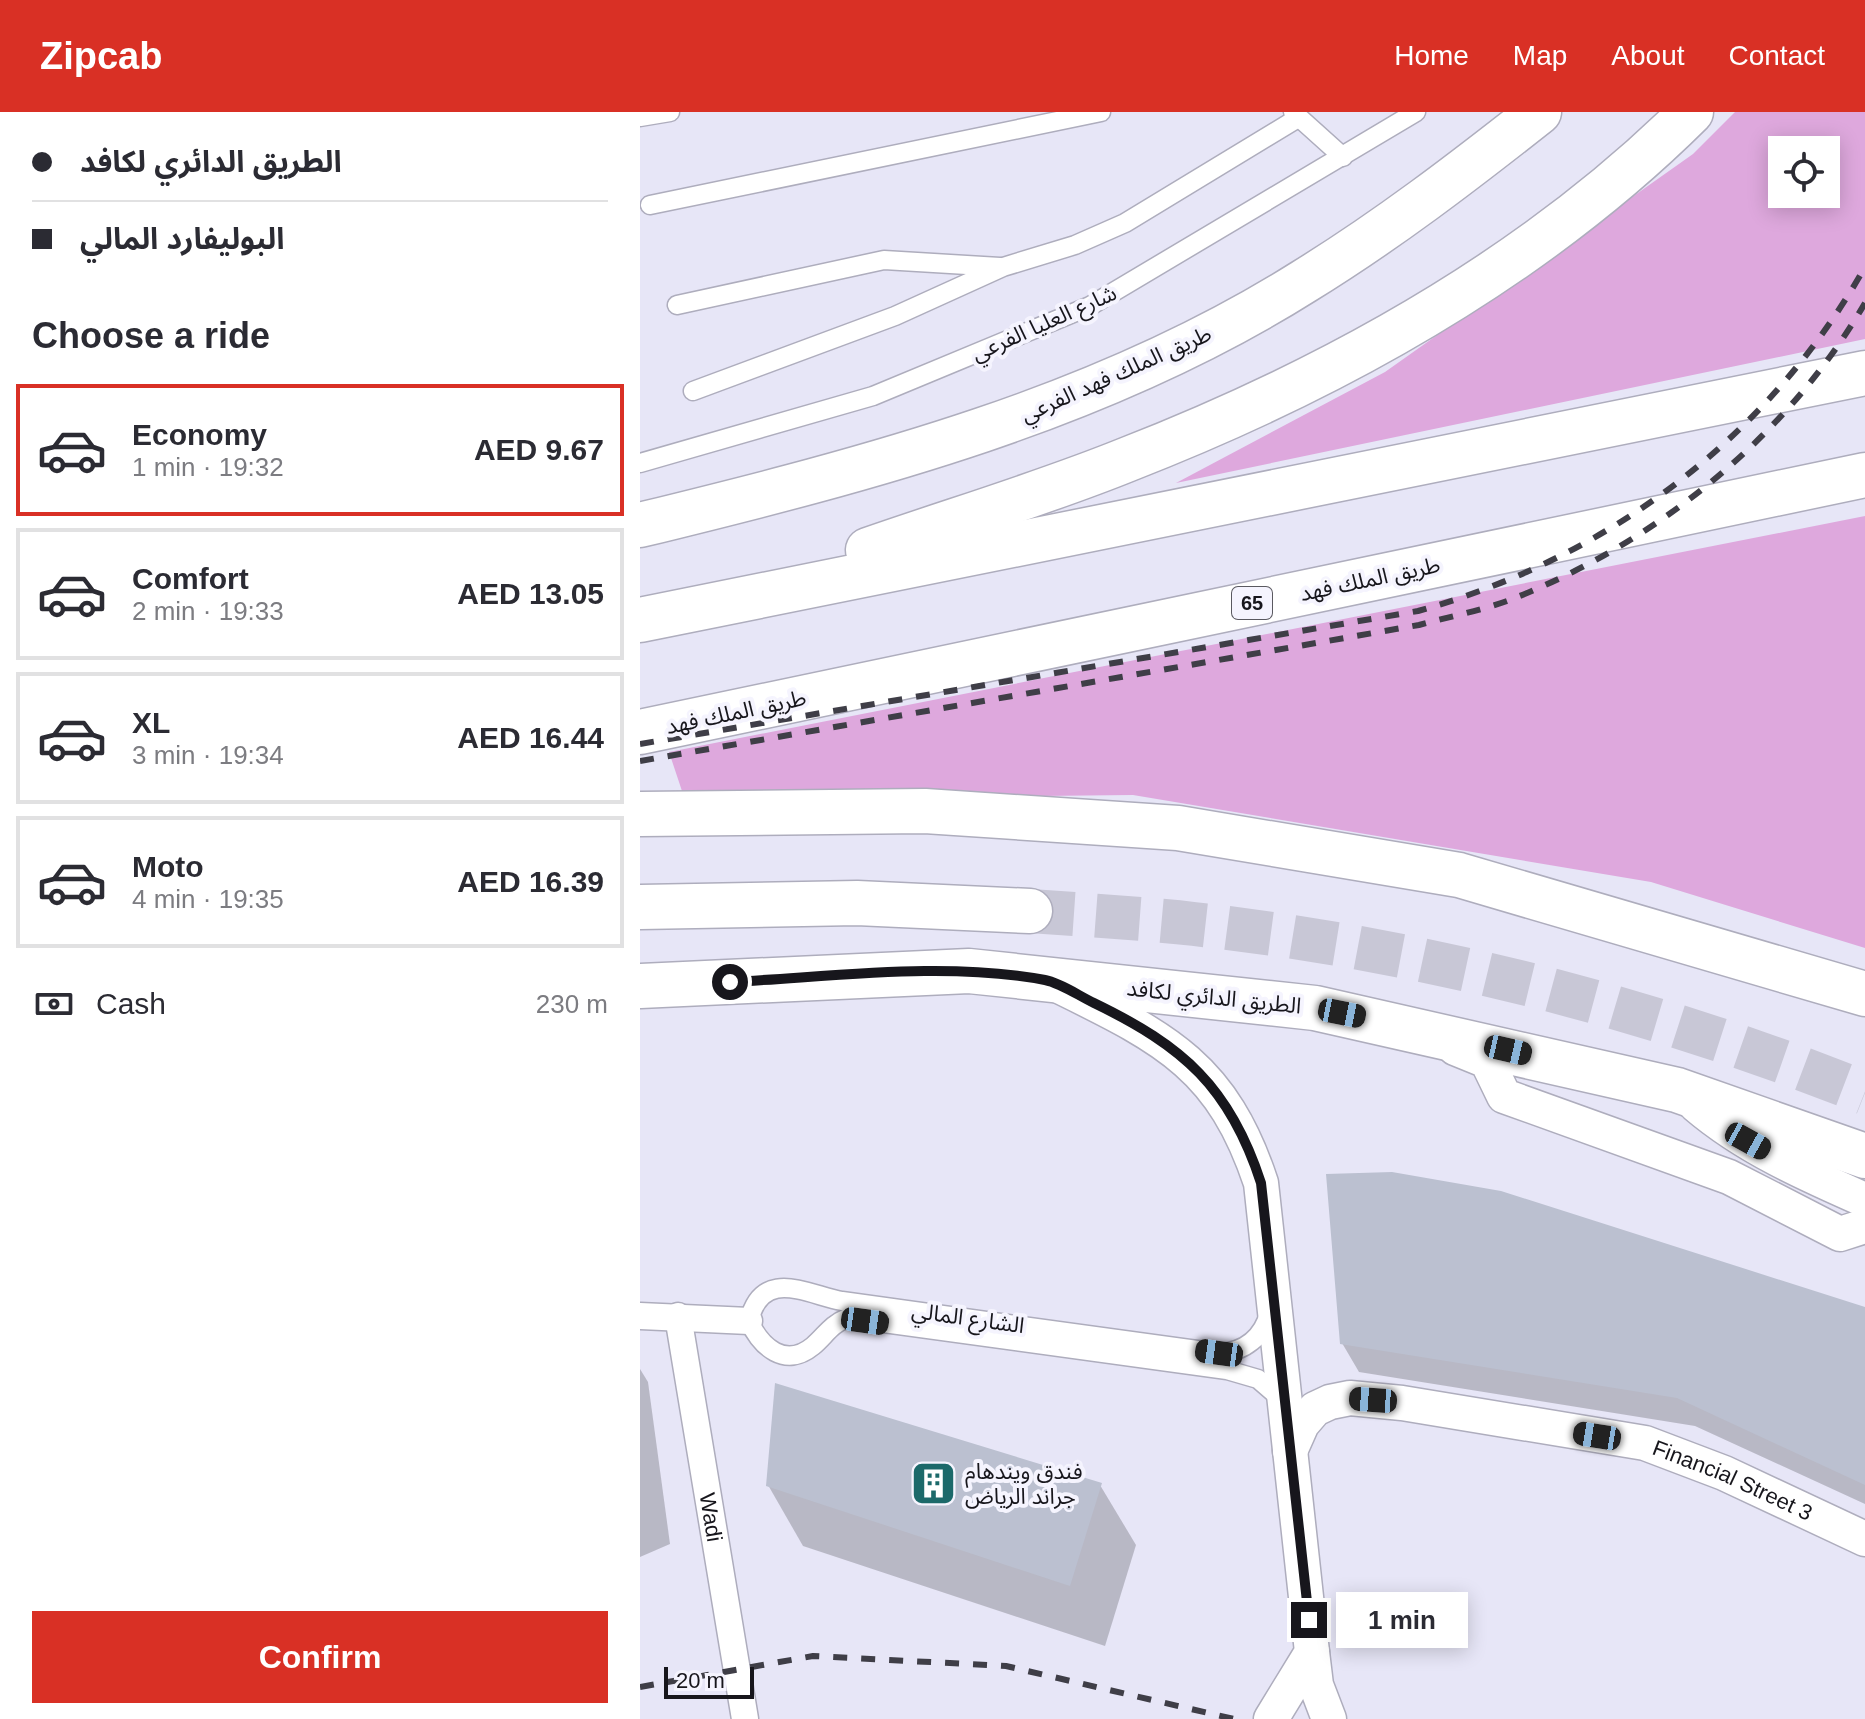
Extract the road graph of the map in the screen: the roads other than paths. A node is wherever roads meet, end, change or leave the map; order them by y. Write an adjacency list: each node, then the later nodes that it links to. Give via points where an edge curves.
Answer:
1 (670, 112): 7 (lane)
2 (1101, 112): 9 (lane)
3 (1416, 112): 8 (lane, شارع العليا الفرعي)
4 (1539, 112): 16 (main road, طريق الملك فهد الفرعي, via 1433,195 1302,283 1184,348 1059,403 898,459)
5 (1691, 112): 17 (main road, via 1524,253 1414,321 1271,398 1126,461)
6 (1295, 115): 8 (lane); 10 (lane, via 1125,223)
7 (640, 117)
8 (1343, 157): 14 (lane, شارع العليا الفرعي, via 1090,306 873,396)
9 (650, 205)
10 (1003, 267): 11 (lane, via 884,260); 13 (lane, via 895,316)
11 (677, 305)
12 (1865, 373): 17 (main road)
13 (693, 391)
14 (640, 463)
15 (1865, 475): 19 (main road, طريق الملك فهد / 65)
16 (640, 525)
17 (707, 605): 18 (main road)
18 (640, 620)
19 (640, 732)
20 (640, 814): 25 (main road, via 925,811 1178,828 1459,875)
21 (640, 907): 22 (main road, via 857,903)
22 (1030, 911)
23 (1048, 981): 24 (main road, الطريق الدائري لكافد, via 969,971); 26 (main road, الطريق الدائري لكافد, via 1226,996); 32 (street, via 1154,1036 1217,1089 1247,1140 1261,1183)
24 (640, 986)
25 (1865, 994)
26 (1395, 1024): 27 (main road, الطريق الدائري لكافد); 31 (street, via 1487,1061 1504,1096 1729,1177 1840,1234)
27 (1677, 1090): 28 (main road); 29 (main road, الطريق الدائري لكافد); 30 (street, via 1720,1126 1803,1173)
28 (1865, 1135)
29 (1865, 1156)
30 (1865, 1200)
31 (1865, 1226)
32 (1273, 1301): 35 (lane, الشارع المالي, via 1257,1337 1237,1352 1219,1353 842,1301 791,1287 761,1295); 36 (street)
33 (640, 1316): 34 (street)
34 (678, 1316): 35 (street); 40 (street, Wadi)
35 (749, 1321): 36 (lane, الشارع المالي, via 758,1341 785,1356 811,1348 833,1324 847,1318 1227,1370 1258,1379)
36 (1282, 1400): 37 (street)
37 (1290, 1451): 38 (street, Financial Street 3, via 1302,1424 1330,1402 1350,1398 1402,1403 1645,1443 1724,1473); 39 (street)
38 (1865, 1539)
39 (1312, 1652): 41 (street); 42 (street, via 1316,1685)
40 (745, 1719)
41 (1271, 1719)
42 (1329, 1719)

